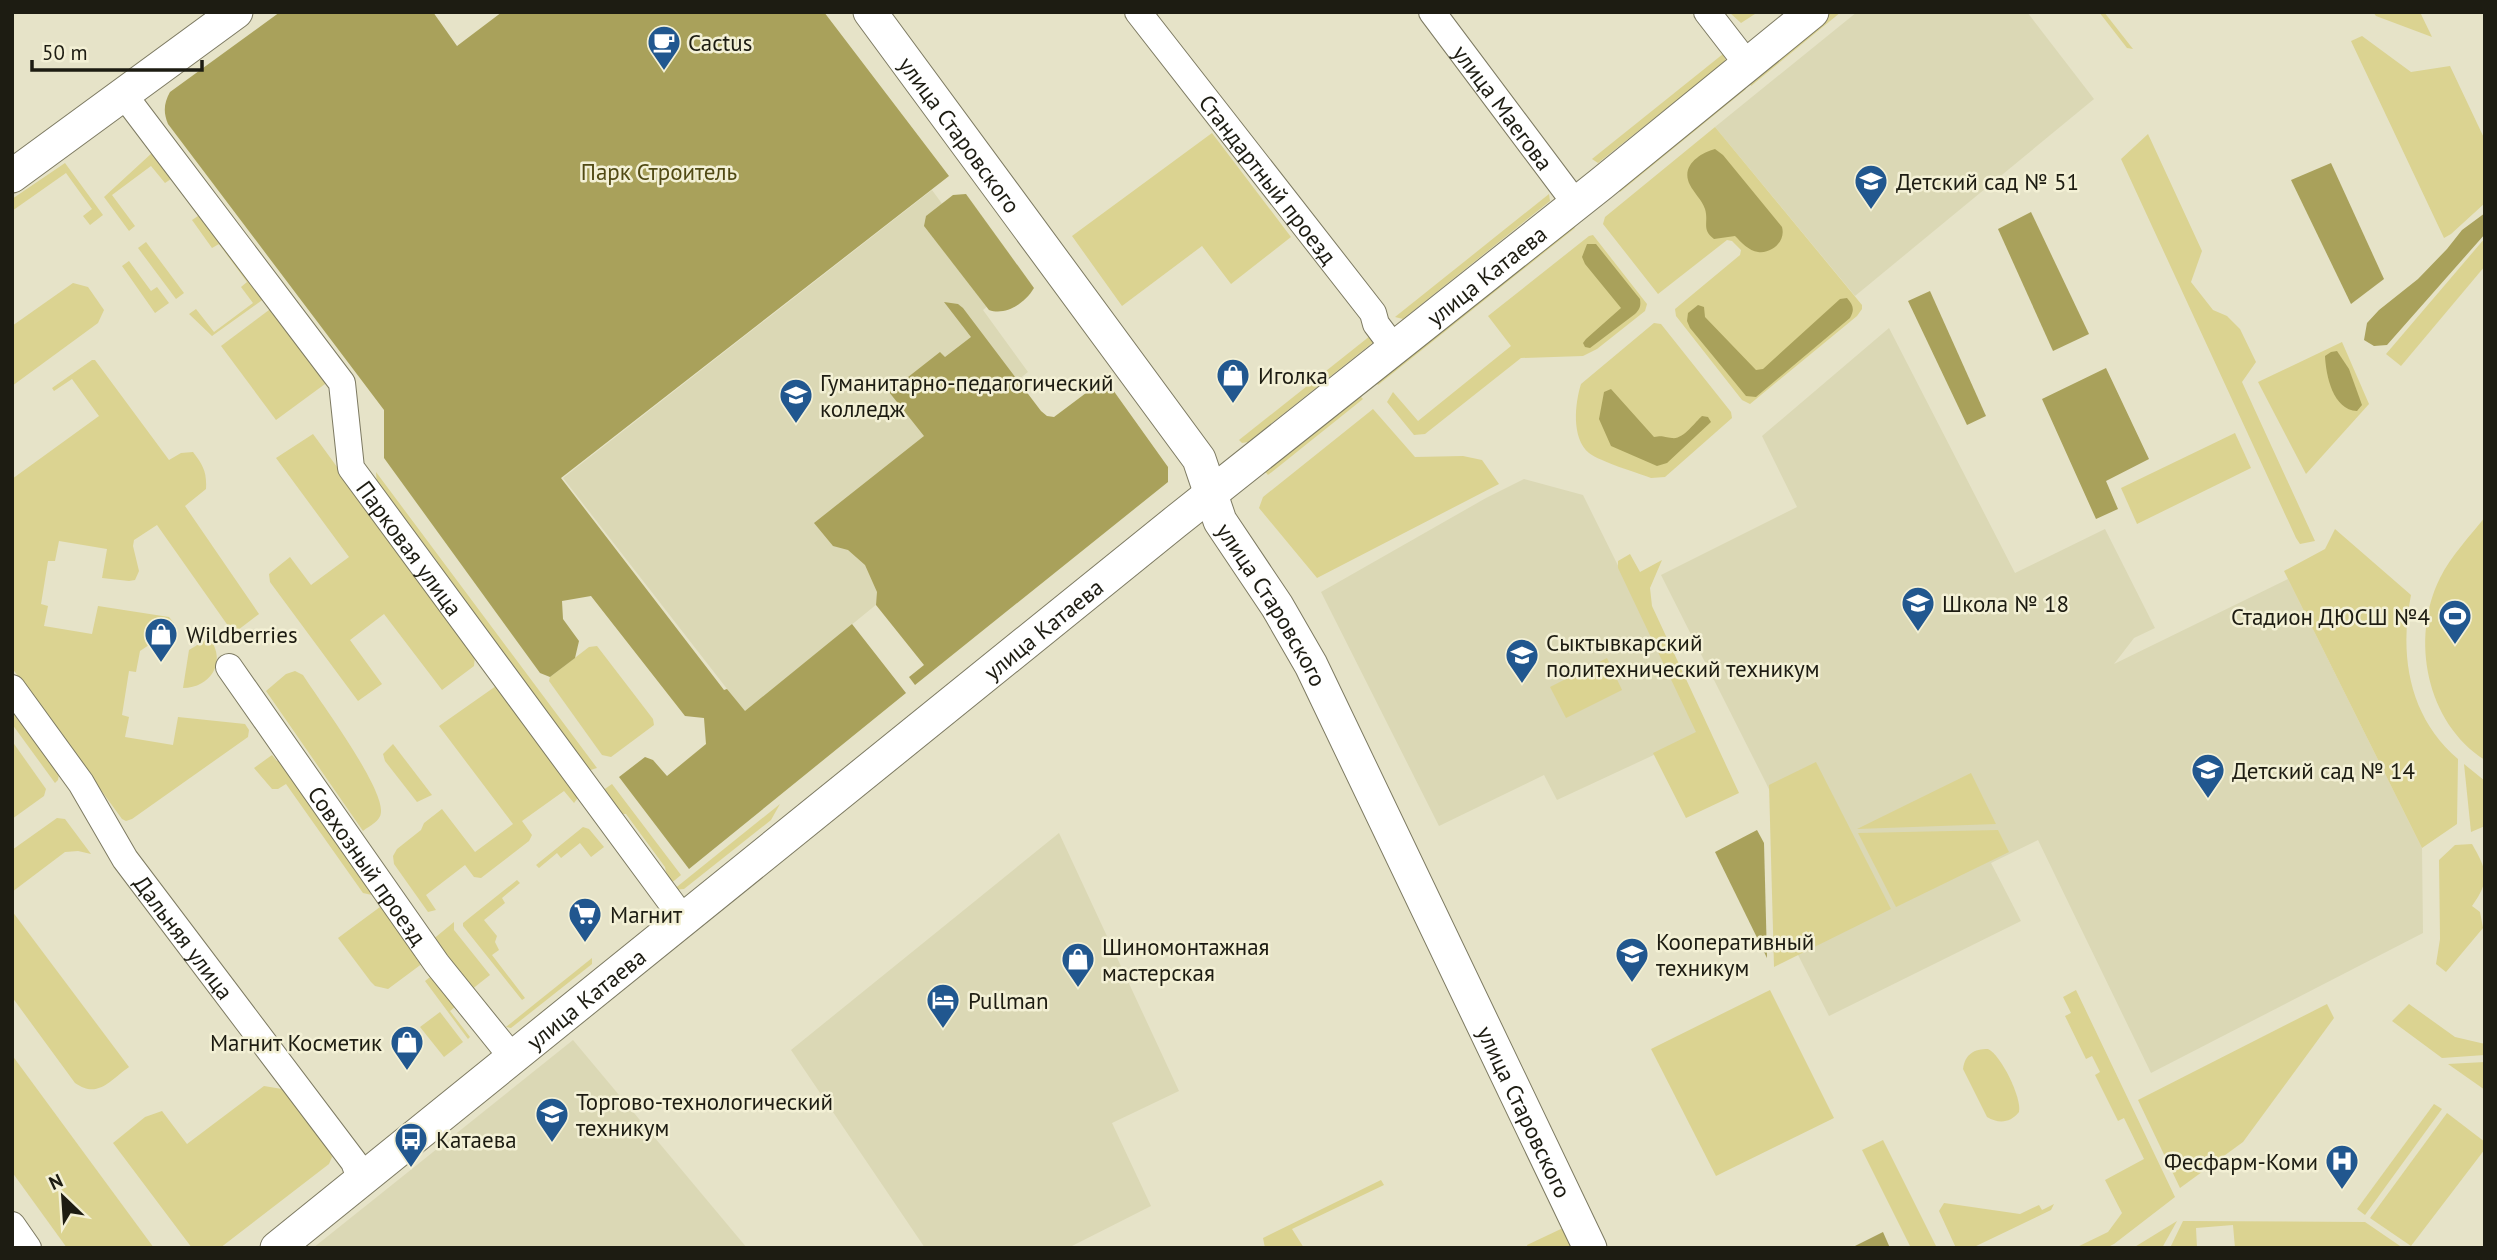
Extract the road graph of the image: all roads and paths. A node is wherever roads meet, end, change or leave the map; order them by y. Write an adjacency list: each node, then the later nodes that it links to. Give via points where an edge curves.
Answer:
1 (236, 12): 8 (street)
2 (870, 12): 12 (street, улица Старовского, via 1199,459)
3 (1138, 12): 11 (street, Стандартный проезд, via 1373,313)
4 (1432, 12): 10 (street, улица Маегова)
5 (1707, 12): 7 (street)
6 (1812, 12): 7 (street, улица Катаева)
7 (1748, 65): 10 (street, улица Катаева)
8 (124, 94): 9 (street); 15 (street, Парковая улица, via 342,383 351,468)
9 (12, 176)
10 (1576, 204): 11 (street, улица Катаева)
11 (1394, 348): 12 (street, улица Катаева)
12 (1211, 493): 15 (street, улица Катаева); 21 (street, улица Старовского, via 1220,521 1311,665)
13 (229, 667): 16 (street, Совхозный проезд, via 437,964)
14 (12, 688): 17 (street, Дальняя улица, via 81,783 125,859 354,1162)
15 (684, 920): 16 (street, улица Катаева)
16 (512, 1057): 17 (street, улица Катаева)
17 (361, 1181): 20 (street, улица Катаева)
18 (12, 1225): 19 (street)
19 (28, 1248)
20 (277, 1248)
21 (1590, 1248)

